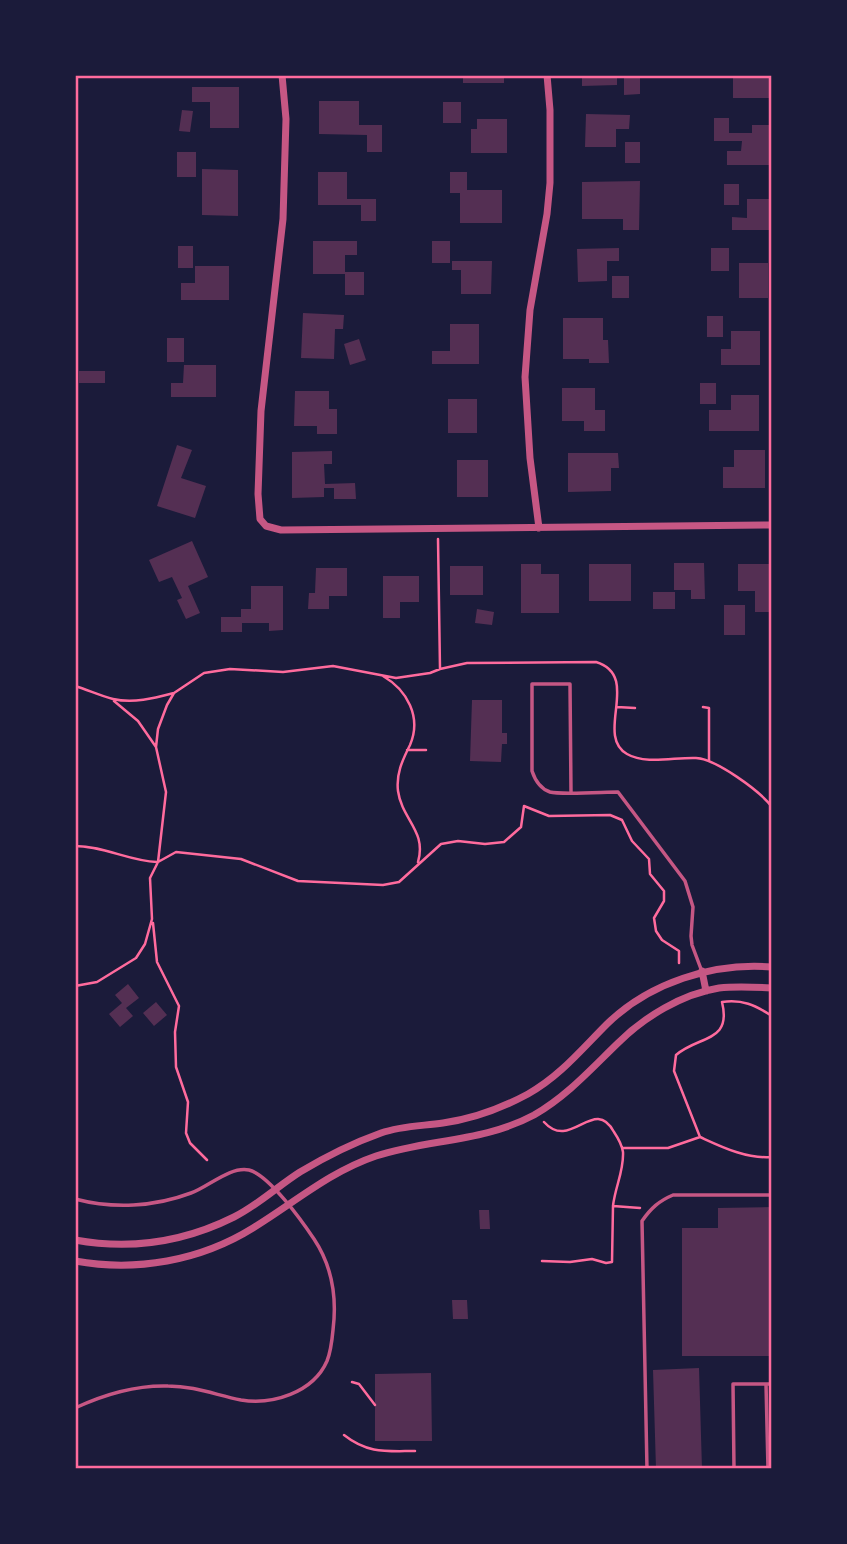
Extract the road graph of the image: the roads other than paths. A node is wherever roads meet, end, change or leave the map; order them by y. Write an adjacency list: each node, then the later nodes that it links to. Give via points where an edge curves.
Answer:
1 (282, 75): 4 (street, via 286,119 283,219 261,411 260,519 281,530)
2 (547, 75): 4 (street, via 550,183 530,310 525,377)
3 (772, 524): 4 (street)
4 (539, 528)
5 (570, 792): 5 (lane, via 550,792 535,780 532,684 570,684); 7 (lane, via 618,792 674,865 691,894 691,936)
6 (772, 967): 7 (street)
7 (702, 972): 9 (street); 10 (street, via 639,999 556,1076 508,1104 462,1119 382,1133 328,1156)
8 (772, 988): 9 (street)
9 (706, 991): 13 (street, via 644,1021 571,1089 534,1115 489,1134 377,1156 336,1173)
10 (275, 1190): 12 (lane, via 258,1173 246,1169 192,1193 157,1202 118,1205); 13 (lane); 14 (street, via 236,1216 176,1238 119,1245)
11 (772, 1195): 18 (lane, via 673,1195 650,1209 642,1221)
12 (75, 1199)
13 (287, 1205): 15 (street, via 224,1244 175,1260 124,1266); 17 (lane, via 324,1256 335,1308 326,1363 306,1387 258,1401 163,1386 116,1391)
14 (75, 1240)
15 (75, 1261)
16 (769, 1384): 19 (lane, via 733,1384); 20 (lane)
17 (75, 1408)
18 (647, 1469)
19 (734, 1469)
20 (768, 1469)

